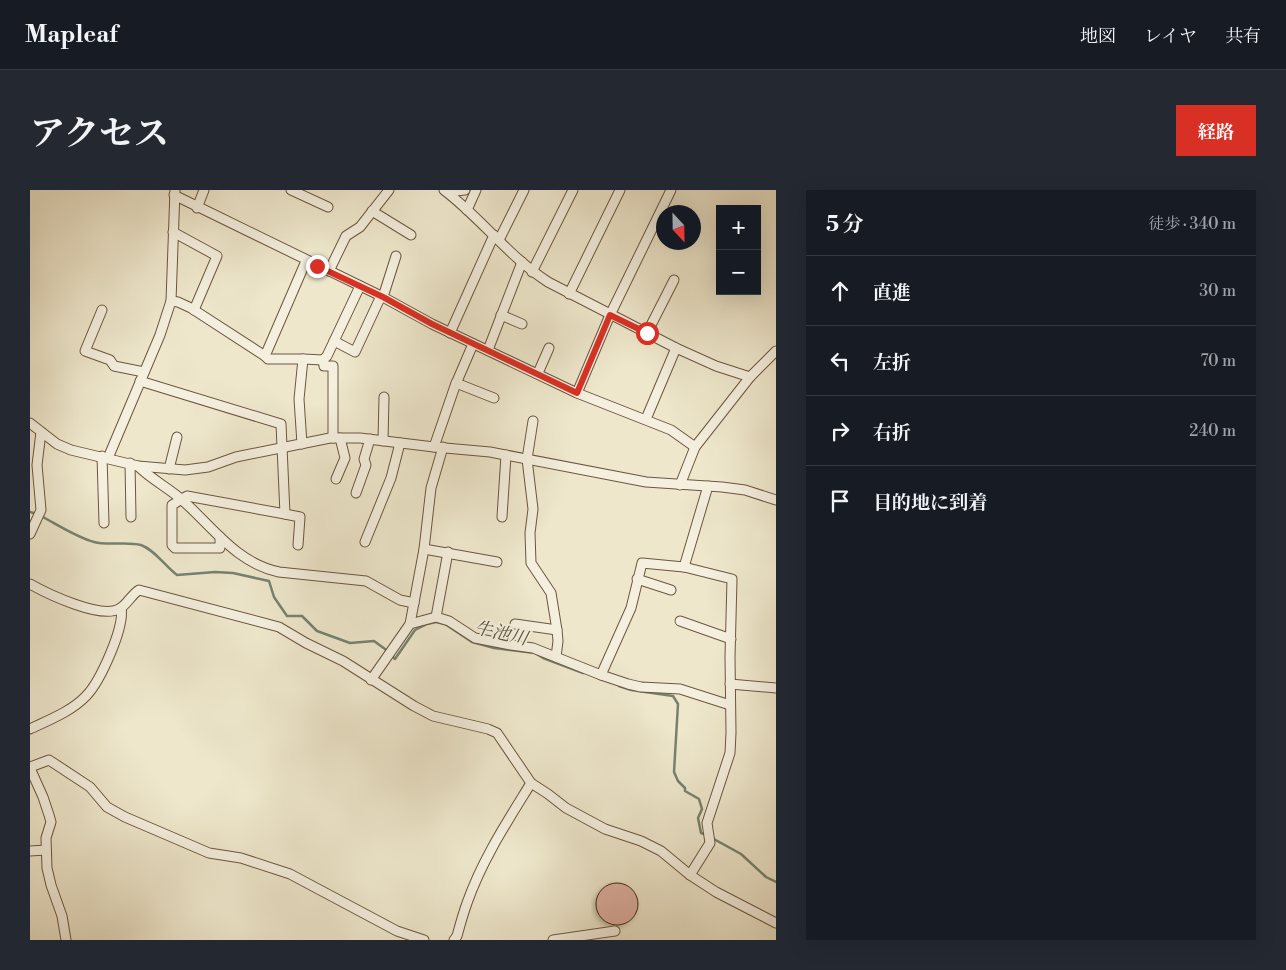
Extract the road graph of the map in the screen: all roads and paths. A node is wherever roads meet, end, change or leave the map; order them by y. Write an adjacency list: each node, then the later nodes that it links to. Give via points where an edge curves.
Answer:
1 (204, 190): 12 (street)
2 (291, 190): 11 (street)
3 (389, 190): 14 (street)
4 (524, 190): 17 (street)
5 (573, 190): 22 (street)
6 (620, 190): 25 (street)
7 (671, 190): 31 (street)
8 (446, 191): 9 (street); 13 (street)
9 (471, 191): 13 (street)
10 (174, 192): 12 (street); 15 (street)
11 (328, 207)
12 (197, 208): 19 (street)
13 (467, 210): 17 (street)
14 (372, 211): 16 (street); 21 (street, via 360,227 346,236)
15 (173, 232): 27 (street); 29 (street, via 217,256)
16 (411, 235)
17 (497, 238): 20 (street); 33 (street)
18 (396, 256): 26 (street)
19 (306, 260): 21 (street); 41 (street)
20 (522, 262): 22 (street); 30 (street)
21 (329, 271): 24 (street)
22 (532, 272): 25 (street)
23 (674, 280): 34 (street)
24 (360, 286): 26 (street); 35 (street)
25 (569, 294): 31 (street)
26 (382, 296): 33 (street); 35 (street, via 355,352)
27 (171, 301): 29 (street); 45 (street)
28 (102, 310): 45 (street, via 85,351)
29 (194, 310): 41 (street)
30 (502, 315): 32 (street); 39 (street)
31 (610, 315): 34 (street); 48 (street)
32 (522, 324)
33 (450, 332): 36 (street)
34 (647, 333): 38 (street)
35 (334, 341): 43 (street)
36 (473, 344): 39 (street); 47 (street)
37 (549, 348): 44 (street)
38 (676, 348): 46 (street); 51 (street)
39 (488, 350): 44 (street)
40 (776, 351): 46 (street)
41 (265, 356): 42 (street, via 268,359)
42 (303, 359): 43 (street); 60 (street, via 299,399)
43 (323, 360): 56 (street, via 324,366 333,366)
44 (538, 373): 48 (street)
45 (142, 376): 63 (street, via 281,424); 65 (street)
46 (750, 377): 62 (street)
47 (456, 383): 50 (street); 61 (street)
48 (577, 393): 51 (street)
49 (384, 397): 58 (street)
50 (494, 398)
51 (646, 419): 62 (street, via 671,430)
52 (533, 421): 66 (street)
53 (30, 423): 54 (street)
54 (40, 432): 65 (street, via 71,450); 79 (street, via 41,510)
55 (177, 437): 68 (street)
56 (336, 438): 57 (street); 60 (street); 69 (street, via 345,458)
57 (370, 439): 58 (street); 72 (street, via 364,459 366,465)
58 (383, 441): 59 (street)
59 (400, 443): 61 (street); 81 (street, via 391,478)
60 (302, 444): 63 (street)
61 (438, 447): 64 (street); 83 (street)
62 (695, 447): 70 (street)
63 (282, 448): 68 (street, via 236,457 208,467); 75 (street)
64 (506, 455): 66 (street); 77 (street)
65 (105, 457): 67 (street); 78 (street)
66 (527, 459): 70 (street, via 646,482); 96 (street, via 533,509 531,563 550,593)
67 (134, 464): 68 (street); 73 (street); 76 (street)
68 (169, 469)
69 (336, 480)
70 (680, 485): 71 (street)
71 (708, 486): 74 (street, via 745,490); 86 (street)
72 (356, 493)
73 (180, 498): 75 (street, via 187,496); 80 (street); 80 (street, via 172,505 172,545 175,548 220,548)
74 (776, 500)
75 (285, 514): 82 (street, via 300,517)
76 (131, 517)
77 (502, 517)
78 (104, 523)
79 (30, 534)
80 (220, 537): 90 (street, via 249,562 268,570 366,581 400,600)
81 (365, 542)
82 (298, 545)
83 (424, 549): 84 (street); 90 (street)
84 (448, 552): 85 (street); 92 (street)
85 (497, 562)
86 (684, 567): 87 (street, via 642,563); 97 (street, via 732,579)
87 (637, 579): 89 (street); 99 (street, via 630,608)
88 (30, 584): 91 (street, via 94,610)
89 (671, 590)
90 (414, 603): 94 (street)
91 (121, 608): 100 (street, via 139,590 279,627); 104 (street, via 112,652 88,695)
92 (436, 617): 94 (street); 98 (street, via 449,621 475,638 533,648)
93 (680, 621): 97 (street)
94 (410, 624): 100 (street)
95 (515, 624): 96 (street)
96 (557, 630): 98 (street)
97 (731, 639): 101 (street)
98 (556, 657): 99 (street)
99 (601, 675): 103 (street, via 641,687 680,689)
100 (371, 680): 107 (street, via 433,716 497,733)
101 (730, 684): 102 (street); 103 (street)
102 (776, 688)
103 (730, 705): 110 (street, via 730,753 707,822 710,843)
104 (30, 729)
105 (30, 768): 106 (street); 114 (street, via 49,760 90,786 107,807 124,817 209,853 248,860 290,874 397,931)
106 (32, 778): 108 (street, via 44,797 50,822)
107 (532, 783): 110 (street, via 581,817 661,851); 115 (street, via 497,837 466,903)
108 (46, 850): 109 (street); 113 (street, via 48,876 62,916)
109 (30, 851)
110 (690, 875): 111 (street)
111 (776, 923)
112 (615, 931): 116 (street)
113 (66, 940)
114 (424, 940)
115 (454, 940)
116 (553, 940)

